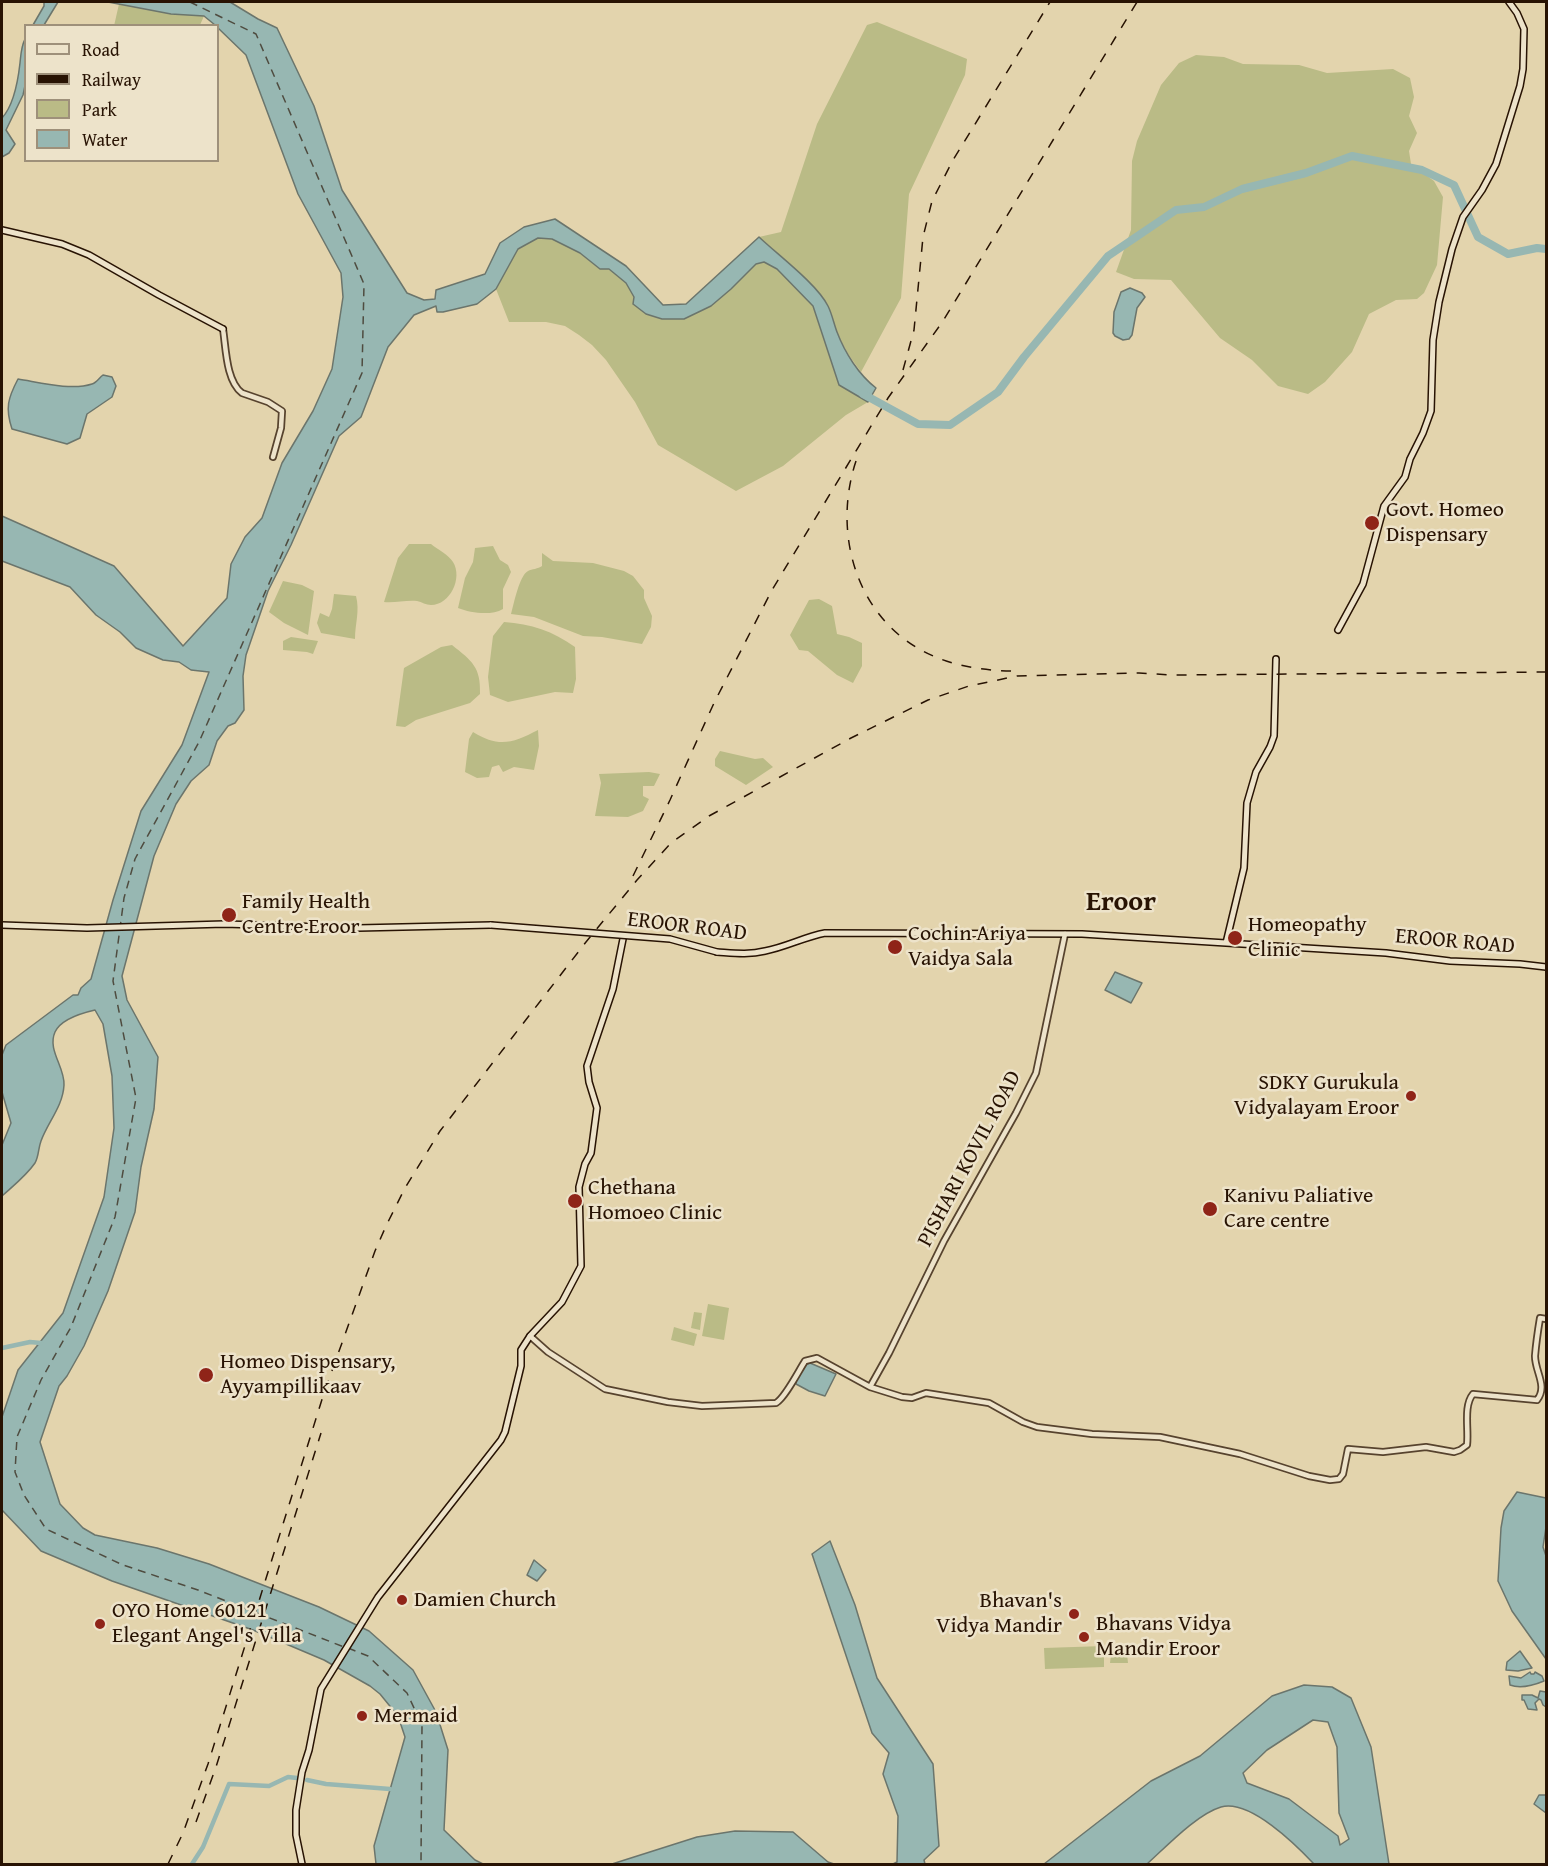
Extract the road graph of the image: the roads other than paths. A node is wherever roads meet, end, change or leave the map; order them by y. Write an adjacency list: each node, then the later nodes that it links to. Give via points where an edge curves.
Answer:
1 (1509, 2): 5 (main road, via 1524,29 1520,86 1496,164 1463,217 1452,249 1433,340 1431,411 1405,477 1384,506 1363,584)
2 (2, 230): 3 (main road, via 62,244 89,255)
3 (223, 329): 4 (street, via 237,389 282,411)
4 (273, 457)
5 (1338, 630)
6 (1276, 659): 11 (main road, via 1274,736 1256,772 1247,803 1244,867)
7 (2, 925): 9 (main road, EROOR ROAD, bridge, via 490,925 670,939 717,952 749,953 825,933)
8 (624, 931): 10 (street)
9 (1065, 934): 11 (main road, EROOR ROAD); 15 (street, PISHARI KOVIL ROAD, via 1036,1073)
10 (623, 939): 14 (main road, via 614,988 587,1066 597,1108 591,1153 579,1187 581,1266 562,1302)
11 (1226, 943): 12 (main road, EROOR ROAD)
12 (1546, 967)
13 (1546, 1319): 15 (street, via 1540,1318 1535,1358 1543,1389 1537,1400 1473,1394 1467,1445 1460,1450 1348,1449 1343,1474 1330,1480 1240,1454 1160,1437 1037,1427 989,1403 926,1393 902,1397)
14 (530, 1336): 15 (street, via 598,1386 668,1402 702,1406 776,1403 805,1361 818,1358); 16 (main road, via 521,1350 521,1366 501,1440 362,1620 318,1696 314,1730 298,1791 296,1835)
15 (870, 1387)
16 (302, 1864)

